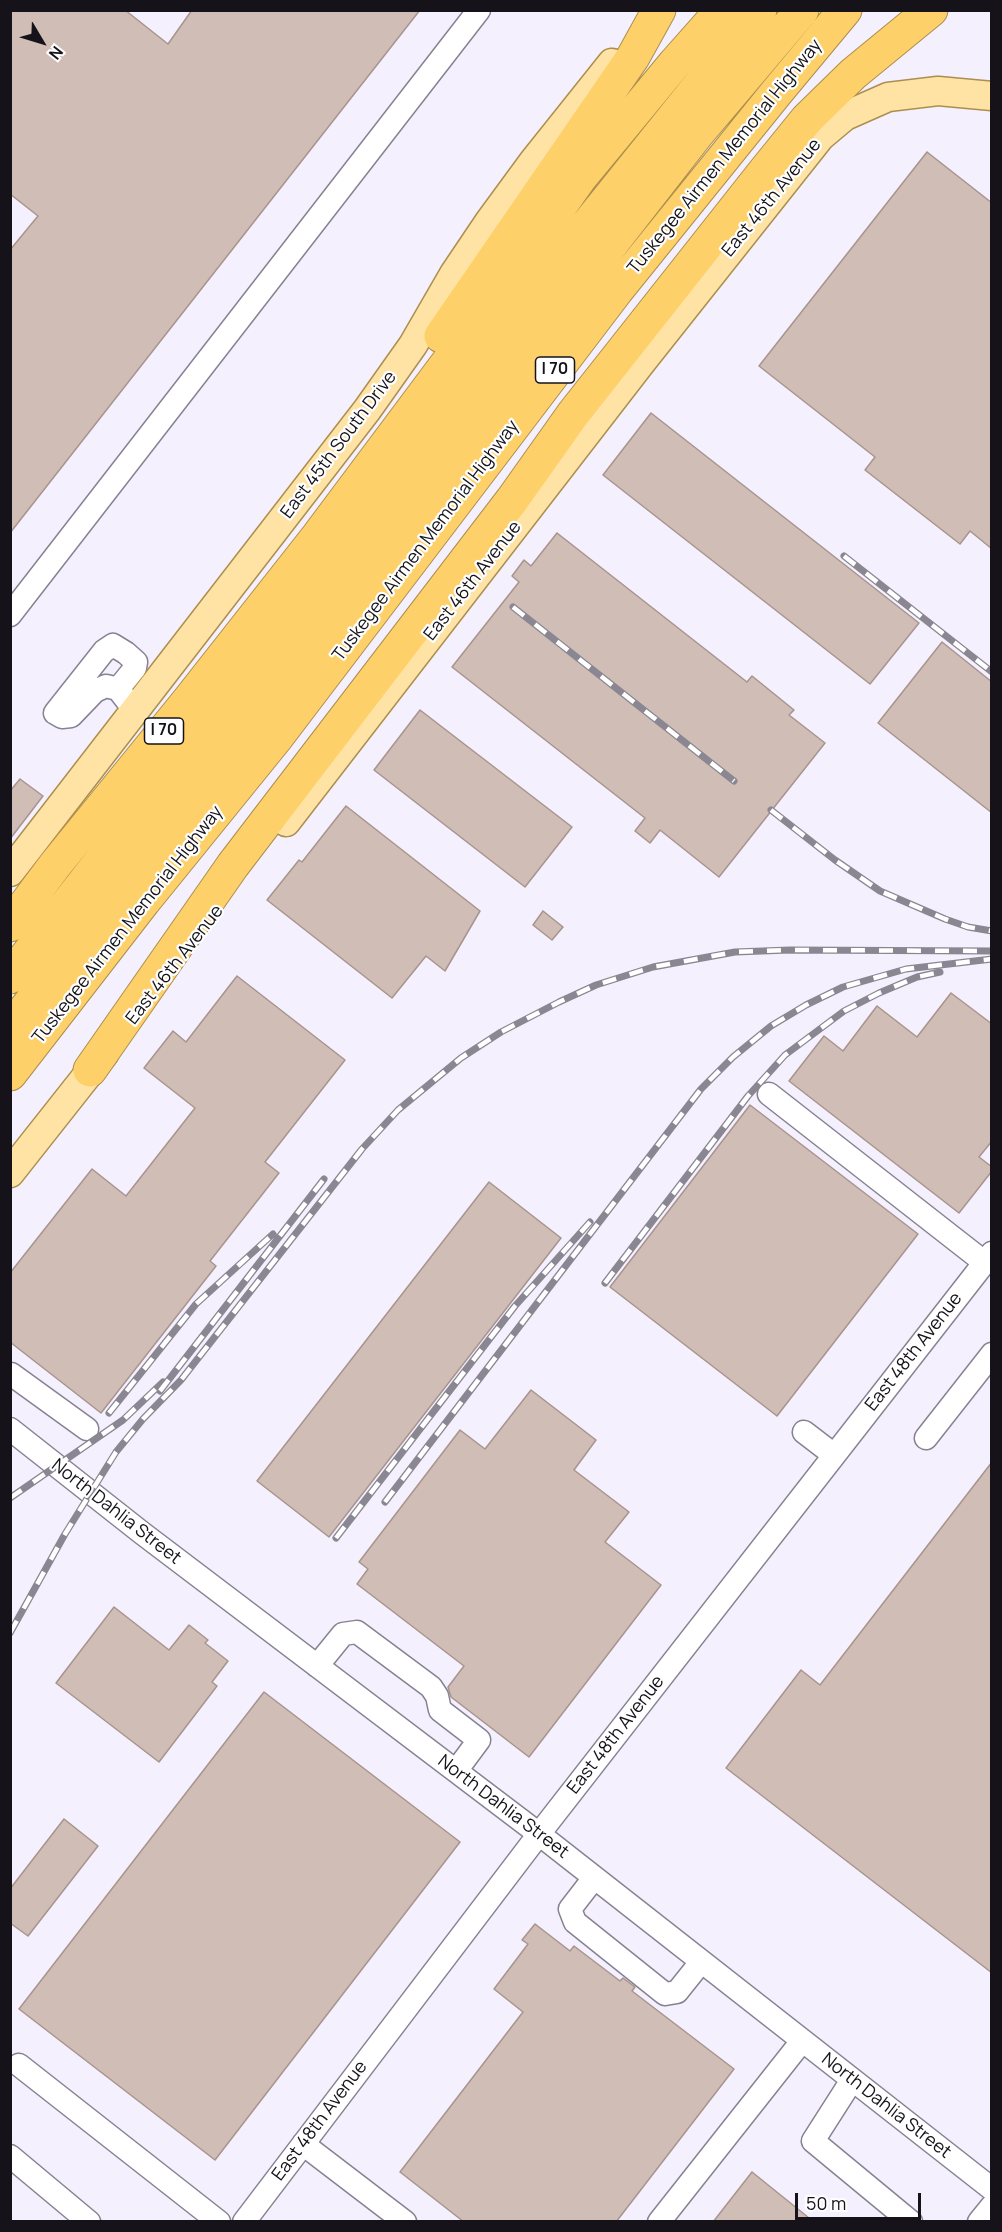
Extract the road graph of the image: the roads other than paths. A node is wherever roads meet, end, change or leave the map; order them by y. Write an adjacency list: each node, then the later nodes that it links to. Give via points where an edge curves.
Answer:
1 (479, 10): 11 (street)
2 (657, 10): 10 (highway, via 629,64 354,460); 12 (main road, East 45th South Drive, via 507,196 367,410)
3 (722, 10): 10 (highway, I 70, via 580,178)
4 (760, 10): 16 (highway, via 588,224)
5 (802, 10): 17 (highway, via 616,238 360,578)
6 (845, 10): 13 (highway, Tuskegee Airmen Memorial Highway / I 70, via 617,290)
7 (931, 10): 9 (highway, via 859,68 807,119)
8 (991, 95): 18 (main road, East 46th Avenue, via 938,91 888,97 846,116 820,137)
9 (573, 414): 13 (highway, via 340,684); 18 (highway, via 233,866)
10 (318, 536): 15 (highway, I 70)
11 (10, 615)
12 (127, 700): 12 (street, via 136,662 113,645 55,713 70,716 104,686); 14 (main road, East 45th South Drive)
13 (276, 737): 19 (highway, Tuskegee Airmen Memorial Highway / I 70)
14 (10, 872)
15 (10, 925)
16 (10, 977)
17 (10, 1029)
18 (90, 1071): 21 (main road, East 46th Avenue)
19 (10, 1074)
20 (769, 1094): 22 (street)
21 (10, 1173)
22 (988, 1257): 29 (street, East 48th Avenue)
23 (992, 1354): 28 (street)
24 (11, 1374): 26 (street)
25 (10, 1429): 30 (street, North Dahlia Street)
26 (87, 1429)
27 (804, 1432): 29 (street)
28 (926, 1438)
29 (834, 1455): 32 (street, East 48th Avenue)
30 (318, 1666): 31 (street, North Dahlia Street); 31 (street, via 343,1634 357,1632 431,1687 440,1710 479,1740)
31 (456, 1771): 32 (street, North Dahlia Street)
32 (539, 1834): 33 (street, North Dahlia Street); 38 (street, East 48th Avenue)
33 (594, 1878): 34 (street, North Dahlia Street); 34 (street, via 570,1909 574,1922 665,1994 677,1992)
34 (701, 1962): 35 (street, North Dahlia Street)
35 (802, 2041): 37 (street, North Dahlia Street); 46 (street)
36 (19, 2065): 43 (street)
37 (852, 2080): 40 (street, North Dahlia Street); 47 (street, via 813,2141)
38 (303, 2144): 44 (street, East 48th Avenue); 45 (street)
39 (10, 2156): 42 (street)
40 (992, 2189)
41 (992, 2206): 48 (street)
42 (89, 2222)
43 (219, 2222)
44 (244, 2222)
45 (405, 2222)
46 (659, 2222)
47 (911, 2222)
48 (979, 2222)

